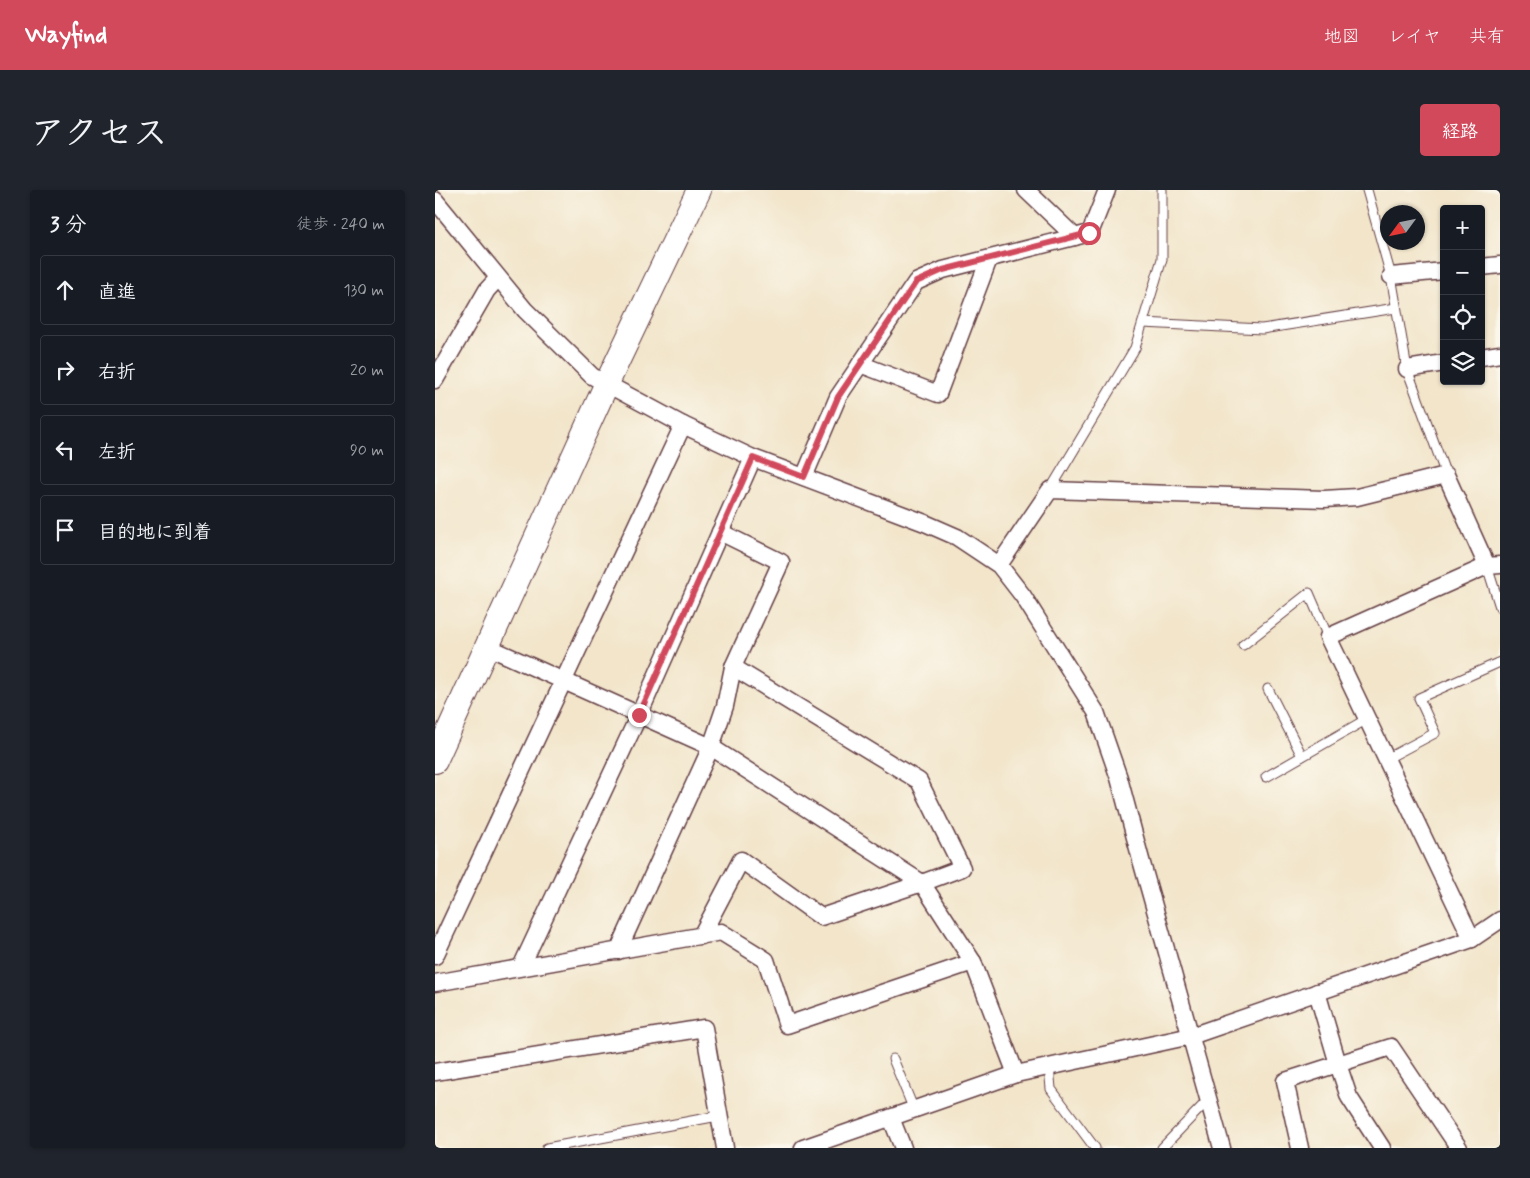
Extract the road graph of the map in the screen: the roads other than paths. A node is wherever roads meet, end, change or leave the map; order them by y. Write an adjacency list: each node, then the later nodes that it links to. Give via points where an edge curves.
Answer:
1 (699, 190): 22 (street)
2 (1026, 190): 7 (street)
3 (1107, 190): 7 (street, via 1089,233)
4 (1162, 190): 15 (lane, via 1162,259)
5 (1367, 190): 12 (lane)
6 (435, 200): 13 (street)
7 (1075, 237): 8 (street)
8 (989, 259): 18 (street, via 943,270 916,282); 18 (street, via 938,394)
9 (1500, 265): 10 (street)
10 (1485, 267)
11 (1440, 270): 12 (street)
12 (1391, 276): 14 (lane)
13 (498, 278): 21 (street, via 487,290); 22 (street, via 525,310 592,376)
14 (1396, 308): 15 (lane, via 1262,329); 20 (lane)
15 (1143, 323): 27 (lane, via 1135,348)
16 (1500, 354): 17 (street)
17 (1485, 356)
18 (860, 364): 26 (street, via 838,397)
19 (1440, 364): 20 (street)
20 (1407, 369): 25 (lane)
21 (435, 380)
22 (607, 383): 23 (street); 34 (street)
23 (683, 425): 24 (street); 37 (street)
24 (753, 458): 26 (street); 28 (street)
25 (1446, 475): 27 (street, via 1357,497 1324,499); 30 (street)
26 (804, 477): 29 (street, via 925,522 957,537)
27 (1050, 490): 29 (street)
28 (720, 532): 36 (street, via 781,562); 39 (street)
29 (999, 565): 56 (street, via 1023,596 1096,712 1119,778)
30 (1493, 566): 31 (lane); 32 (street)
31 (1500, 607)
32 (1328, 637): 33 (lane, via 1309,593); 40 (street)
33 (1243, 645)
34 (488, 646): 37 (street); 44 (street)
35 (1500, 662): 43 (lane, via 1419,698 1435,733)
36 (733, 667): 41 (street, via 725,706); 46 (street, via 919,781 962,868)
37 (564, 681): 39 (street); 51 (street)
38 (1268, 689): 42 (lane)
39 (639, 715): 41 (street); 53 (street)
40 (1367, 719): 42 (lane); 43 (street)
41 (711, 747): 46 (street); 50 (street)
42 (1302, 756): 45 (lane)
43 (1386, 759): 49 (street)
44 (435, 761)
45 (1266, 777)
46 (922, 883): 48 (street, via 821,916 741,860); 52 (street)
47 (1500, 920): 49 (street)
48 (701, 936): 50 (street); 52 (street, via 721,932 767,960 787,1025)
49 (1472, 940): 55 (street)
50 (618, 950): 53 (street)
51 (435, 956)
52 (973, 962): 61 (street)
53 (521, 968): 54 (street)
54 (435, 983)
55 (1317, 992): 56 (street); 58 (street)
56 (1191, 1036): 59 (street); 62 (street)
57 (893, 1059): 63 (lane)
58 (1338, 1064): 73 (street, via 1285,1081); 74 (street, via 1349,1097); 75 (street, via 1391,1047)
59 (1049, 1066): 61 (street); 70 (lane, via 1051,1089)
60 (435, 1072): 64 (street, via 704,1028)
61 (1016, 1074): 63 (street)
62 (1209, 1099): 71 (lane); 72 (street)
63 (914, 1110): 65 (street)
64 (718, 1116): 66 (lane); 67 (street)
65 (891, 1118): 68 (street); 69 (street)
66 (547, 1148)
67 (725, 1148)
68 (803, 1148)
69 (903, 1148)
70 (1095, 1148)
71 (1162, 1148)
72 (1222, 1148)
73 (1300, 1148)
74 (1383, 1148)
75 (1459, 1148)

